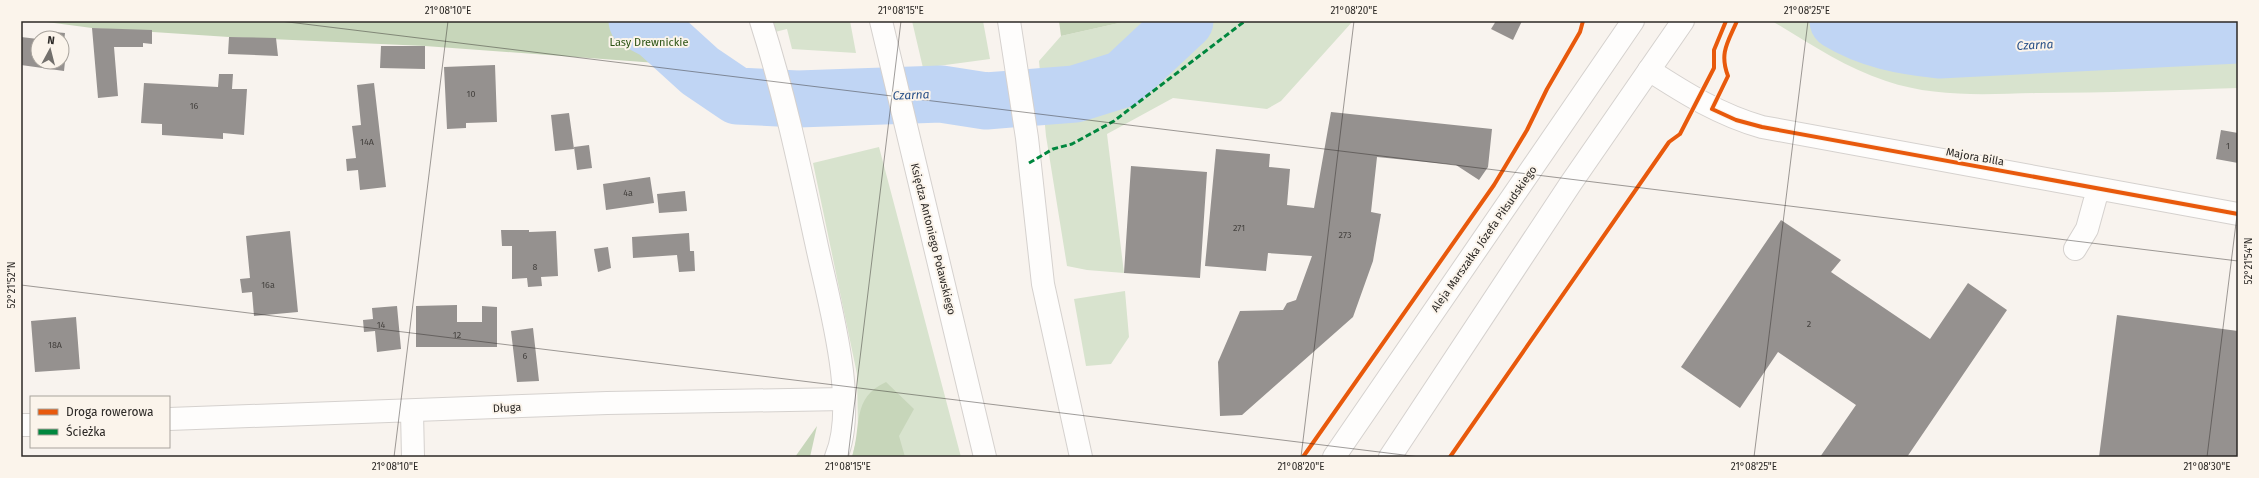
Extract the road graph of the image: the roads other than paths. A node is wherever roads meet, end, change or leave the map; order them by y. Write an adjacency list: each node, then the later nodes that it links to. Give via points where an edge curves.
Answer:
1 (1633, 21): 17 (main road, Aleja Marszałka Józefa Piłsudskiego)
2 (1683, 21): 6 (main road)
3 (882, 24): 15 (main road, Księdza Antoniego Poławskiego)
4 (763, 28): 10 (main road, via 798,157 840,356)
5 (1011, 31): 16 (main road, via 1044,284)
6 (1649, 70): 7 (main road, Majora Billa, via 1697,101 1736,120); 18 (main road)
7 (2098, 189): 8 (main road, Majora Billa); 9 (main road, via 2087,229)
8 (2238, 214)
9 (2075, 249)
10 (844, 399): 11 (main road, Długa, via 607,403); 14 (main road, via 843,432)
11 (412, 412): 12 (main road, Długa); 13 (main road)
12 (170, 419)
13 (413, 457)
14 (836, 457)
15 (985, 457)
16 (1081, 457)
17 (1334, 457)
18 (1390, 457)

